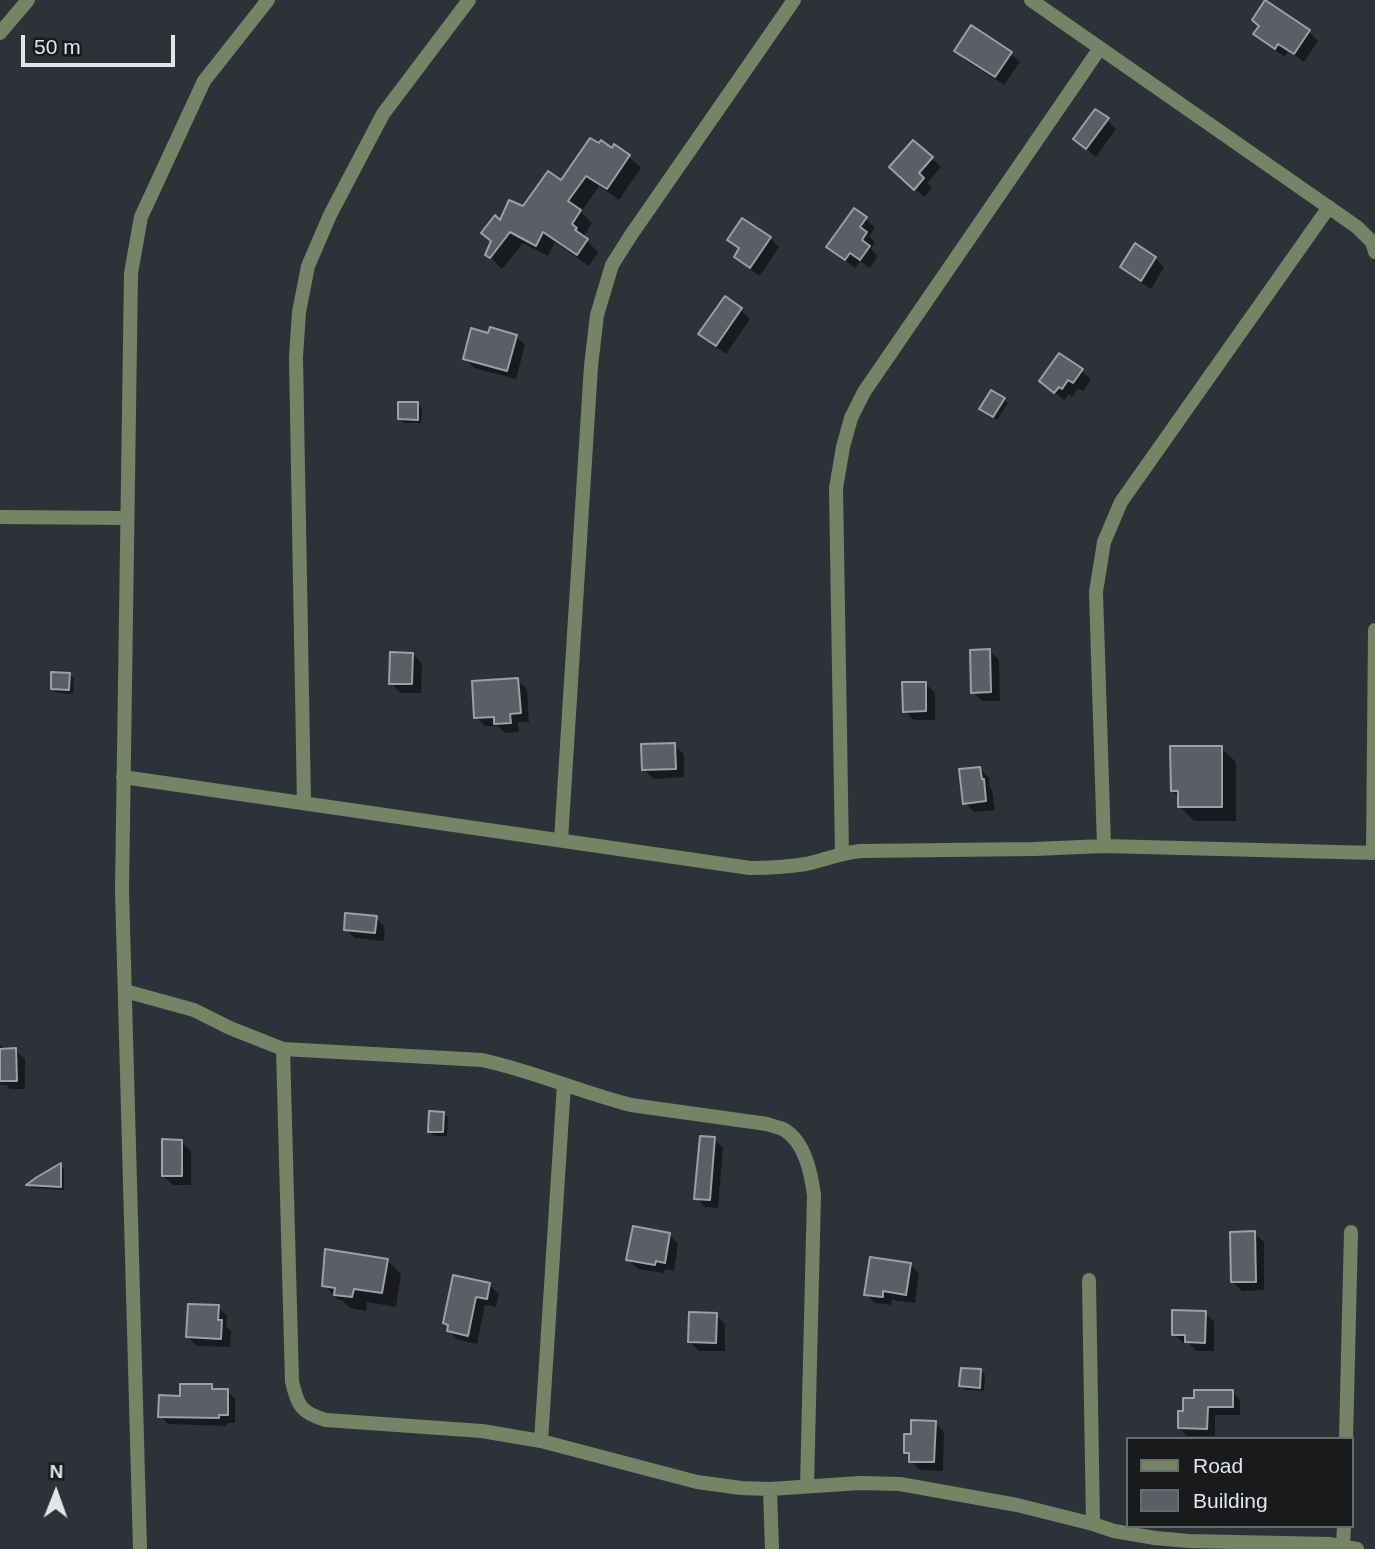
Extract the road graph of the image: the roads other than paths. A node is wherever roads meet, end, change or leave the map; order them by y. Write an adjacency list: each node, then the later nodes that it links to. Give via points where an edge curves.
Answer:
1 (28, 0): 6 (street)
2 (268, 0): 11 (street, via 204,80 141,218 131,273)
3 (469, 0): 14 (street, via 383,114 307,266 296,357)
4 (794, 0): 15 (street, via 631,234 612,265 597,315)
5 (1031, 0): 7 (street)
6 (0, 33)
7 (1100, 48): 8 (street); 17 (street, via 850,418 836,488)
8 (1329, 207): 9 (street, via 1357,227); 16 (street, via 1121,502 1104,542 1096,592)
9 (1375, 252)
10 (0, 517): 11 (street)
11 (127, 518): 13 (street)
12 (1375, 630): 18 (street)
13 (123, 777): 14 (street); 19 (street)
14 (304, 803): 15 (street)
15 (561, 840): 17 (street, via 750,868 780,868)
16 (1104, 846): 17 (street); 18 (street)
17 (842, 853)
18 (1374, 853)
19 (125, 991): 20 (street, via 194,1010); 31 (street)
20 (283, 1049): 21 (street, via 482,1060); 25 (street, via 292,1381 302,1409 326,1420 482,1431)
21 (564, 1084): 25 (street); 26 (street, via 631,1105 766,1124 797,1141 814,1195)
22 (1351, 1232): 24 (street)
23 (1090, 1280): 28 (street)
24 (1346, 1437)
25 (541, 1441): 27 (street, via 697,1482)
26 (807, 1486): 27 (street); 28 (street, via 900,1484)
27 (770, 1489): 32 (street)
28 (1093, 1524): 30 (street, via 1155,1538)
29 (1345, 1528): 30 (street)
30 (1350, 1547)
31 (140, 1549)
32 (772, 1549)

